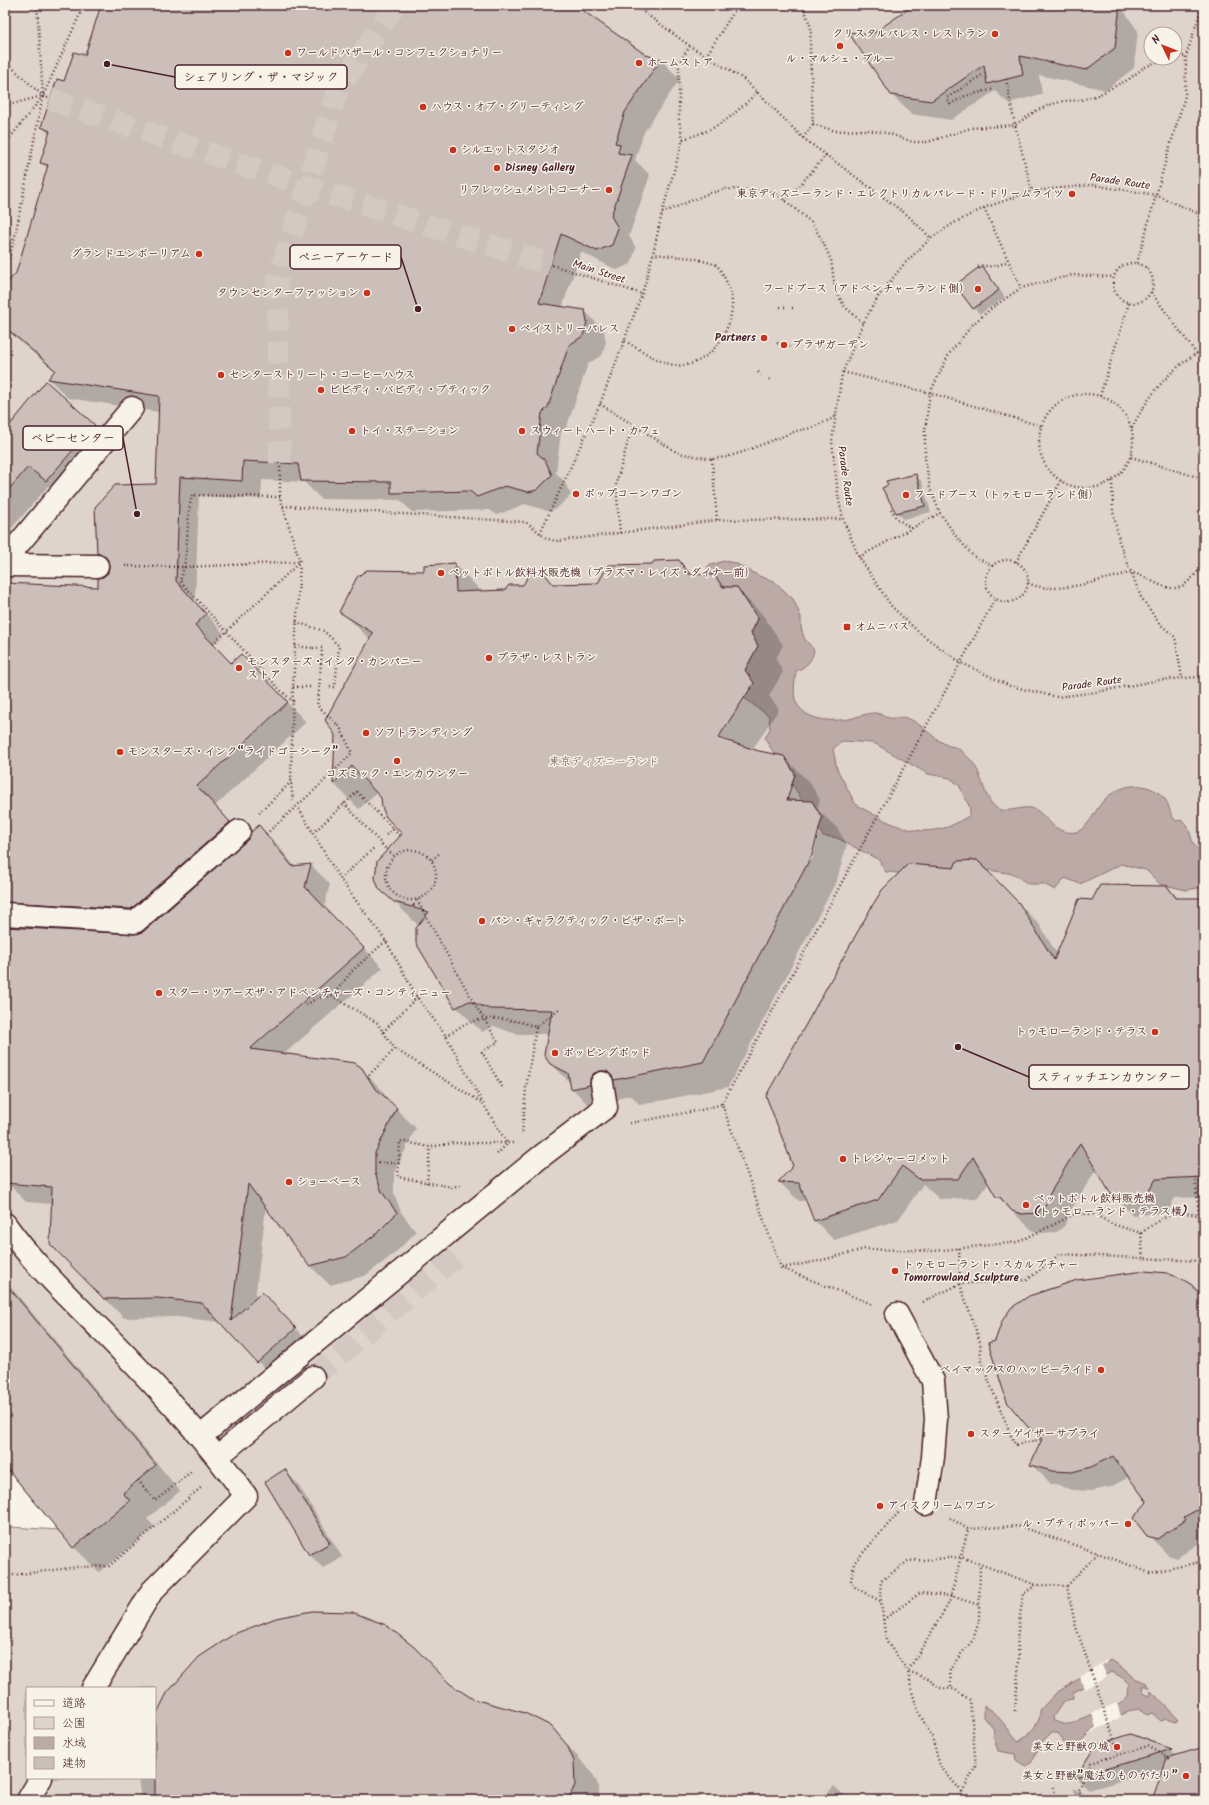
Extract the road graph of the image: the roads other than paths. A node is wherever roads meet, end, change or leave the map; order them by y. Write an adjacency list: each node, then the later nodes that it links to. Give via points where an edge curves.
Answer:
1 (132, 408): 2 (street)
2 (5, 560)
3 (5, 565): 4 (street)
4 (97, 566)
5 (239, 831): 6 (street, via 135,922)
6 (5, 914)
7 (602, 1083): 11 (street, via 606,1107 539,1158)
8 (5, 1224): 11 (street, via 49,1278)
9 (897, 1314): 13 (street, via 933,1381 936,1419)
10 (313, 1376): 12 (street)
11 (201, 1436): 12 (street)
12 (217, 1457): 14 (street, via 246,1496 152,1591)
13 (926, 1504)
14 (94, 1687)
15 (40, 1779): 16 (street)
16 (28, 1800)

